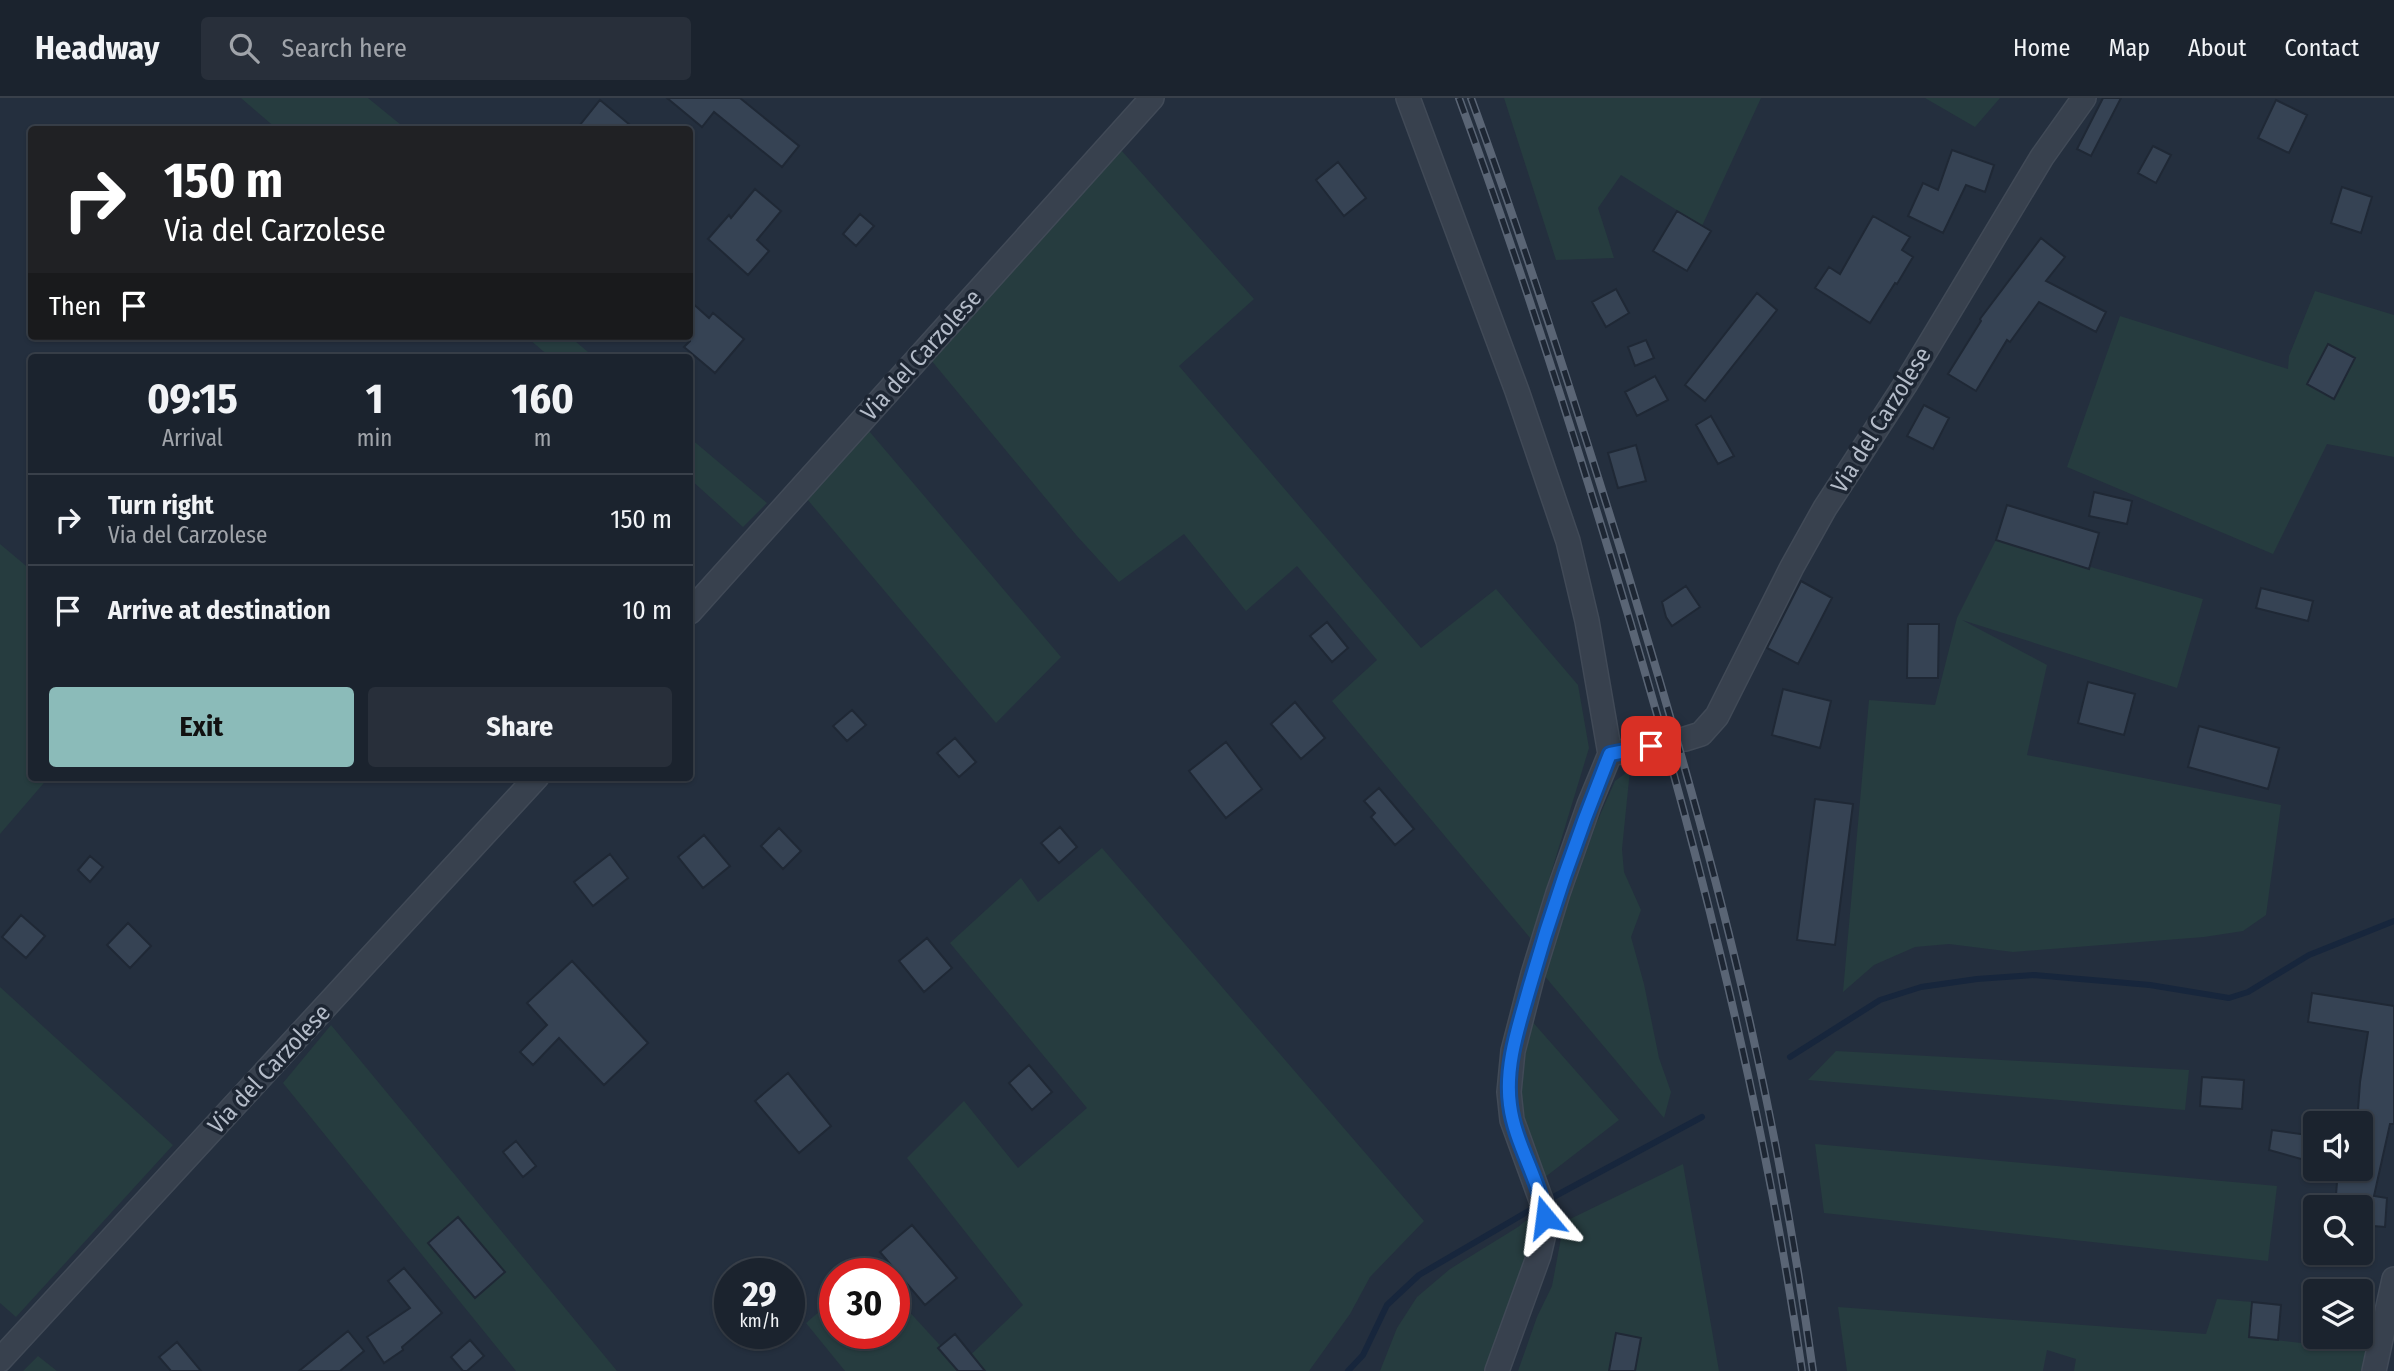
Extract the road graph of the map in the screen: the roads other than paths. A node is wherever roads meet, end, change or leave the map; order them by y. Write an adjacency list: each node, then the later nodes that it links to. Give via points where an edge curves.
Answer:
1 (1152, 98): 4 (street, Via del Carzolese)
2 (1408, 98): 7 (street, via 1517,391 1567,541 1587,621)
3 (2084, 98): 5 (street, Via del Carzolese, via 2042,157 1825,508 1717,716 1701,734)
4 (693, 609)
5 (1685, 739)
6 (1651, 746): 7 (street)
7 (1610, 754): 11 (street, via 1559,893 1513,1051 1510,1104 1514,1128 1546,1225)
8 (533, 781): 10 (street, Via del Carzolese)
9 (2394, 1279): 12 (street)
10 (0, 1360)
11 (1497, 1371)
12 (2374, 1371)

